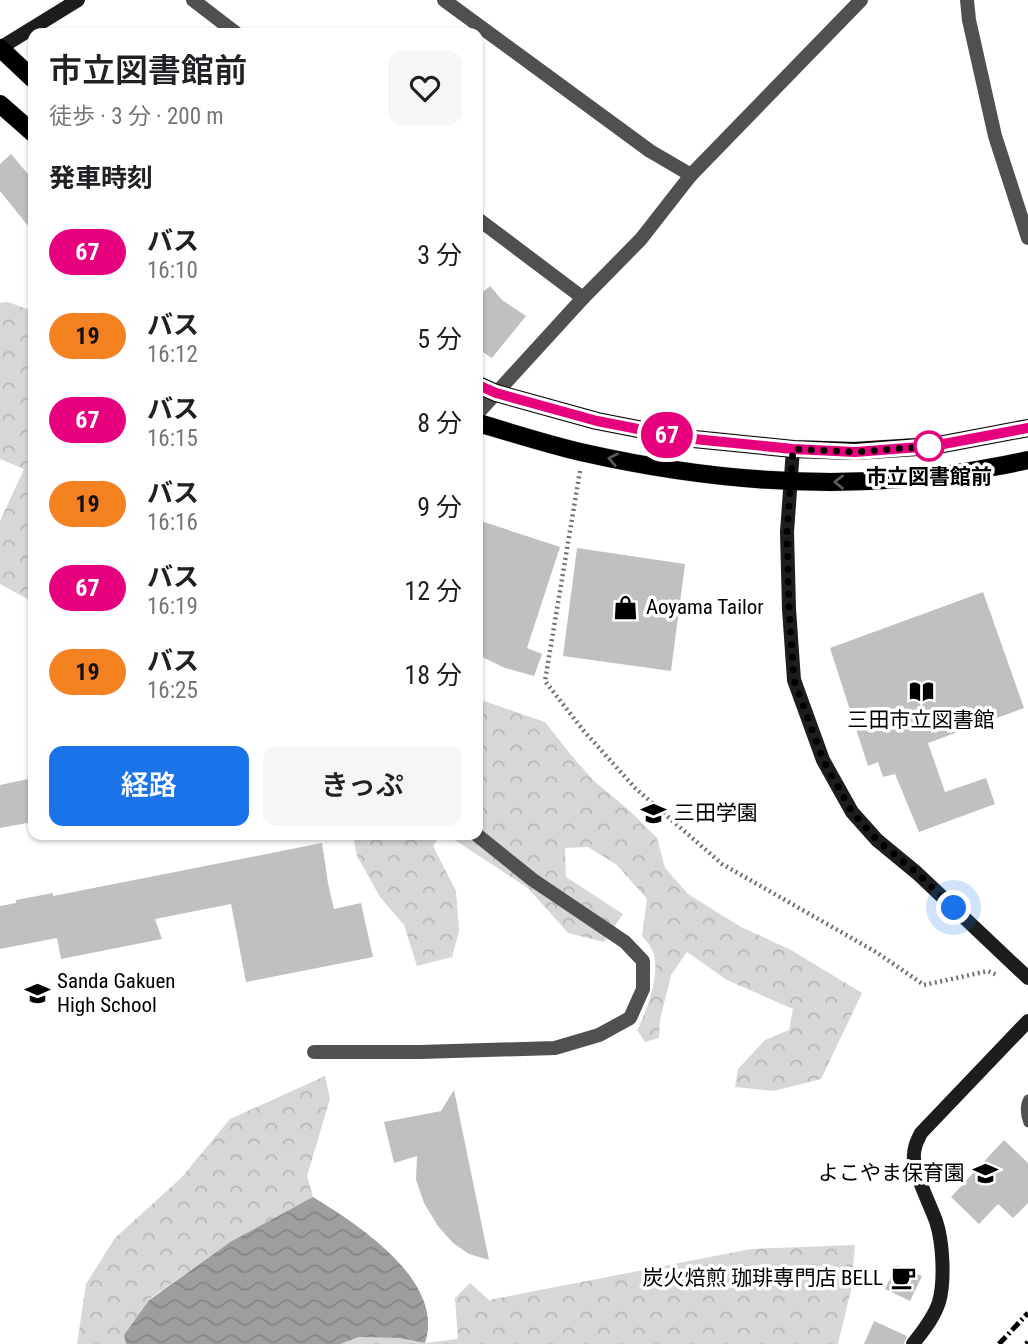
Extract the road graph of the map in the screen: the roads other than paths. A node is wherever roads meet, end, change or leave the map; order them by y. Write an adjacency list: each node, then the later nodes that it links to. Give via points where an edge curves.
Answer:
1 (78, 0): 6 (street)
2 (193, 0): 7 (street)
3 (444, 0): 8 (street)
4 (861, 0): 15 (street)
5 (967, 0): 17 (street, via 995,136)
6 (32, 28)
7 (229, 28)
8 (482, 28)
9 (483, 29): 15 (street, via 650,151)
10 (28, 31): 11 (street)
11 (0, 48): 12 (main road)
12 (28, 74)
13 (0, 104): 14 (main road)
14 (28, 129)
15 (691, 175): 18 (street, via 641,239)
16 (483, 223): 18 (street)
17 (1028, 238)
18 (583, 298): 20 (street)
19 (483, 387): 20 (main road)
20 (496, 393): 21 (street); 24 (main road, via 597,421 684,438)
21 (483, 407)
22 (483, 425): 26 (main road, one-way to 22, via 661,468 583,453)
23 (1028, 428): 24 (main road, via 933,446 855,452)
24 (793, 449): 26 (street)
25 (1028, 460): 26 (main road, one-way to 26, via 936,477)
26 (790, 482): 28 (street, via 787,532 794,680 823,760 852,812 877,840)
27 (483, 840): 30 (street, via 625,942 643,961 643,989 631,1018 599,1035 555,1048)
28 (1028, 978)
29 (1028, 1021): 33 (street, via 916,1143 916,1169 937,1224 943,1270 939,1303)
30 (314, 1052)
31 (1028, 1099): 32 (lane)
32 (1028, 1123)
33 (913, 1344)

